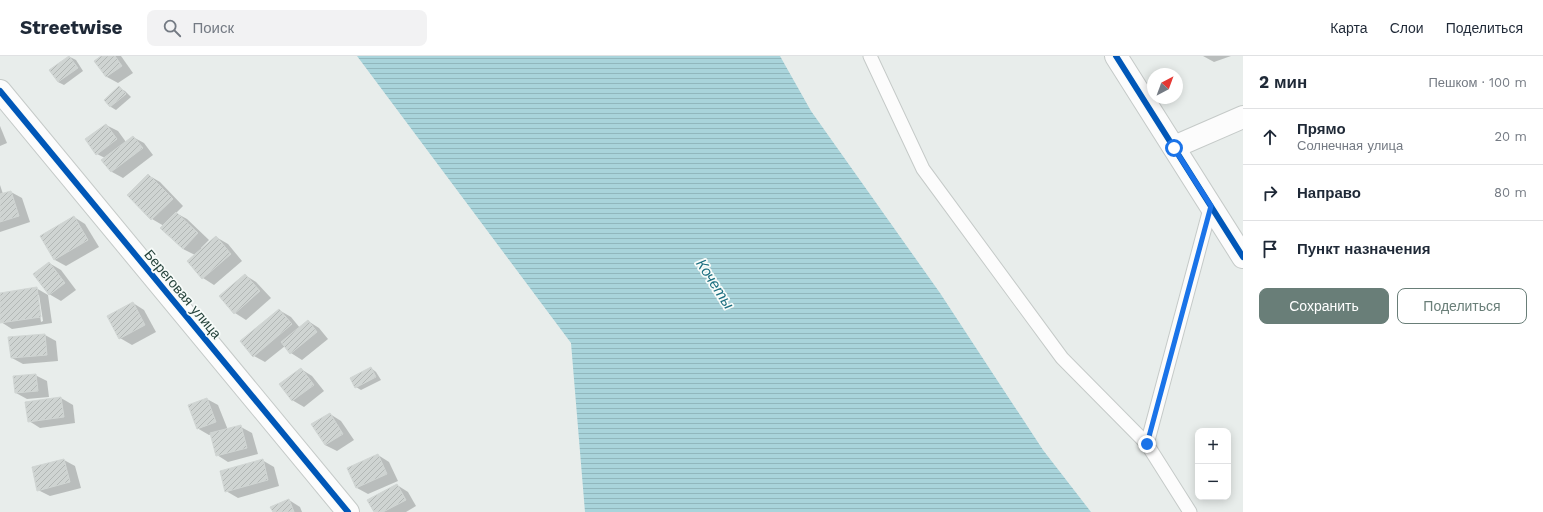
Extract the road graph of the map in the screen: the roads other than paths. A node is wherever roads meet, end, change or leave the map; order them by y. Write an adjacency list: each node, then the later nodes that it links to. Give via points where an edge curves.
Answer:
1 (870, 56): 8 (lane, via 923,169 1062,358)
2 (1116, 56): 5 (street)
3 (0, 91): 9 (street, Береговая улица)
4 (1243, 117): 5 (street)
5 (1174, 148): 6 (street)
6 (1211, 206): 7 (street); 8 (lane)
7 (1243, 257)
8 (1147, 444): 10 (lane)
9 (348, 512)
10 (1190, 512)

